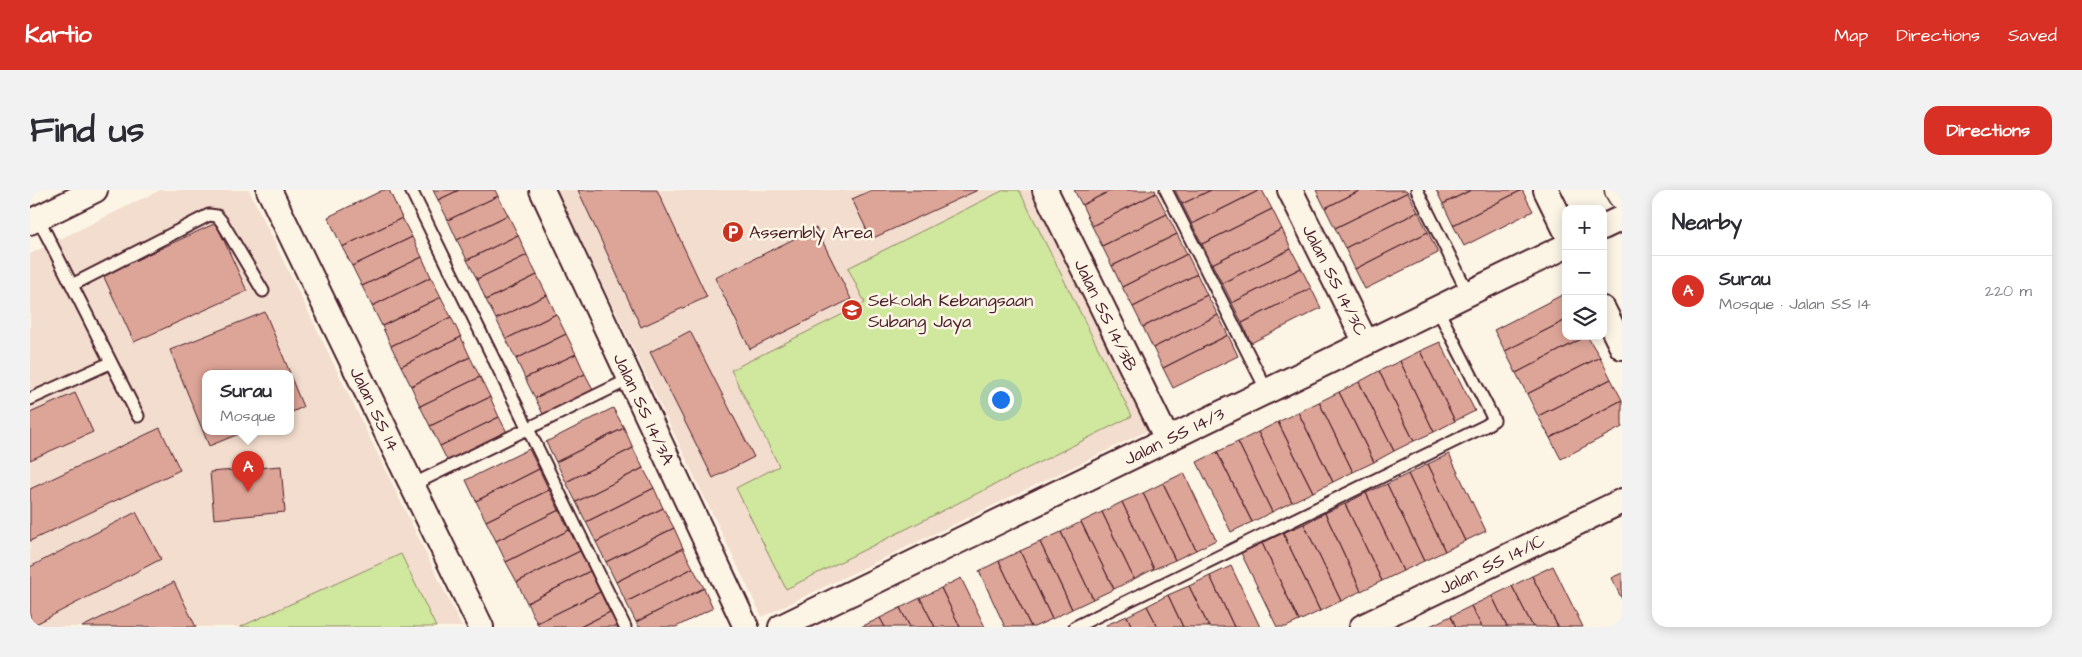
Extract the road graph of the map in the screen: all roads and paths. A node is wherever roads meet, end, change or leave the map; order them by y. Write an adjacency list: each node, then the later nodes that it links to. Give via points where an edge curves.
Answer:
1 (95, 190): 12 (street)
2 (270, 190): 31 (street, Jalan SS 14)
3 (411, 190): 29 (lane)
4 (542, 190): 25 (street, Jalan SS 14/3A)
5 (1045, 190): 30 (street, Jalan SS 14/3B)
6 (1166, 190): 26 (lane)
7 (1290, 190): 22 (street, Jalan SS 14/3C)
8 (1417, 190): 19 (lane)
9 (1546, 190): 14 (street)
10 (1620, 190): 11 (main road)
11 (1622, 195)
12 (33, 214): 17 (lane)
13 (1622, 218): 15 (street)
14 (1562, 223)
15 (1607, 225)
16 (1562, 248): 19 (street, Jalan SS 14/3)
17 (72, 285): 18 (lane, via 209,215 217,216 222,222); 24 (lane)
18 (263, 291)
19 (1468, 294): 20 (street, Jalan SS 14/3)
20 (1437, 308): 22 (street, Jalan SS 14/3); 37 (lane, via 1494,420)
21 (1607, 317): 23 (street)
22 (1366, 342): 26 (street, Jalan SS 14/3)
23 (1622, 347)
24 (110, 363): 27 (lane); 28 (lane)
25 (630, 379): 29 (lane); 35 (street, Jalan SS 14/3A)
26 (1267, 391): 30 (street, Jalan SS 14/3)
27 (30, 399)
28 (138, 416)
29 (528, 429): 31 (lane); 34 (lane)
30 (1167, 439): 36 (street, Jalan SS 14/3)
31 (412, 485): 33 (street, Jalan SS 14)
32 (1622, 501): 38 (street, Jalan SS 14/1C)
33 (481, 627)
34 (625, 627)
35 (746, 627)
36 (781, 627)
37 (1074, 627)
38 (1362, 627)

